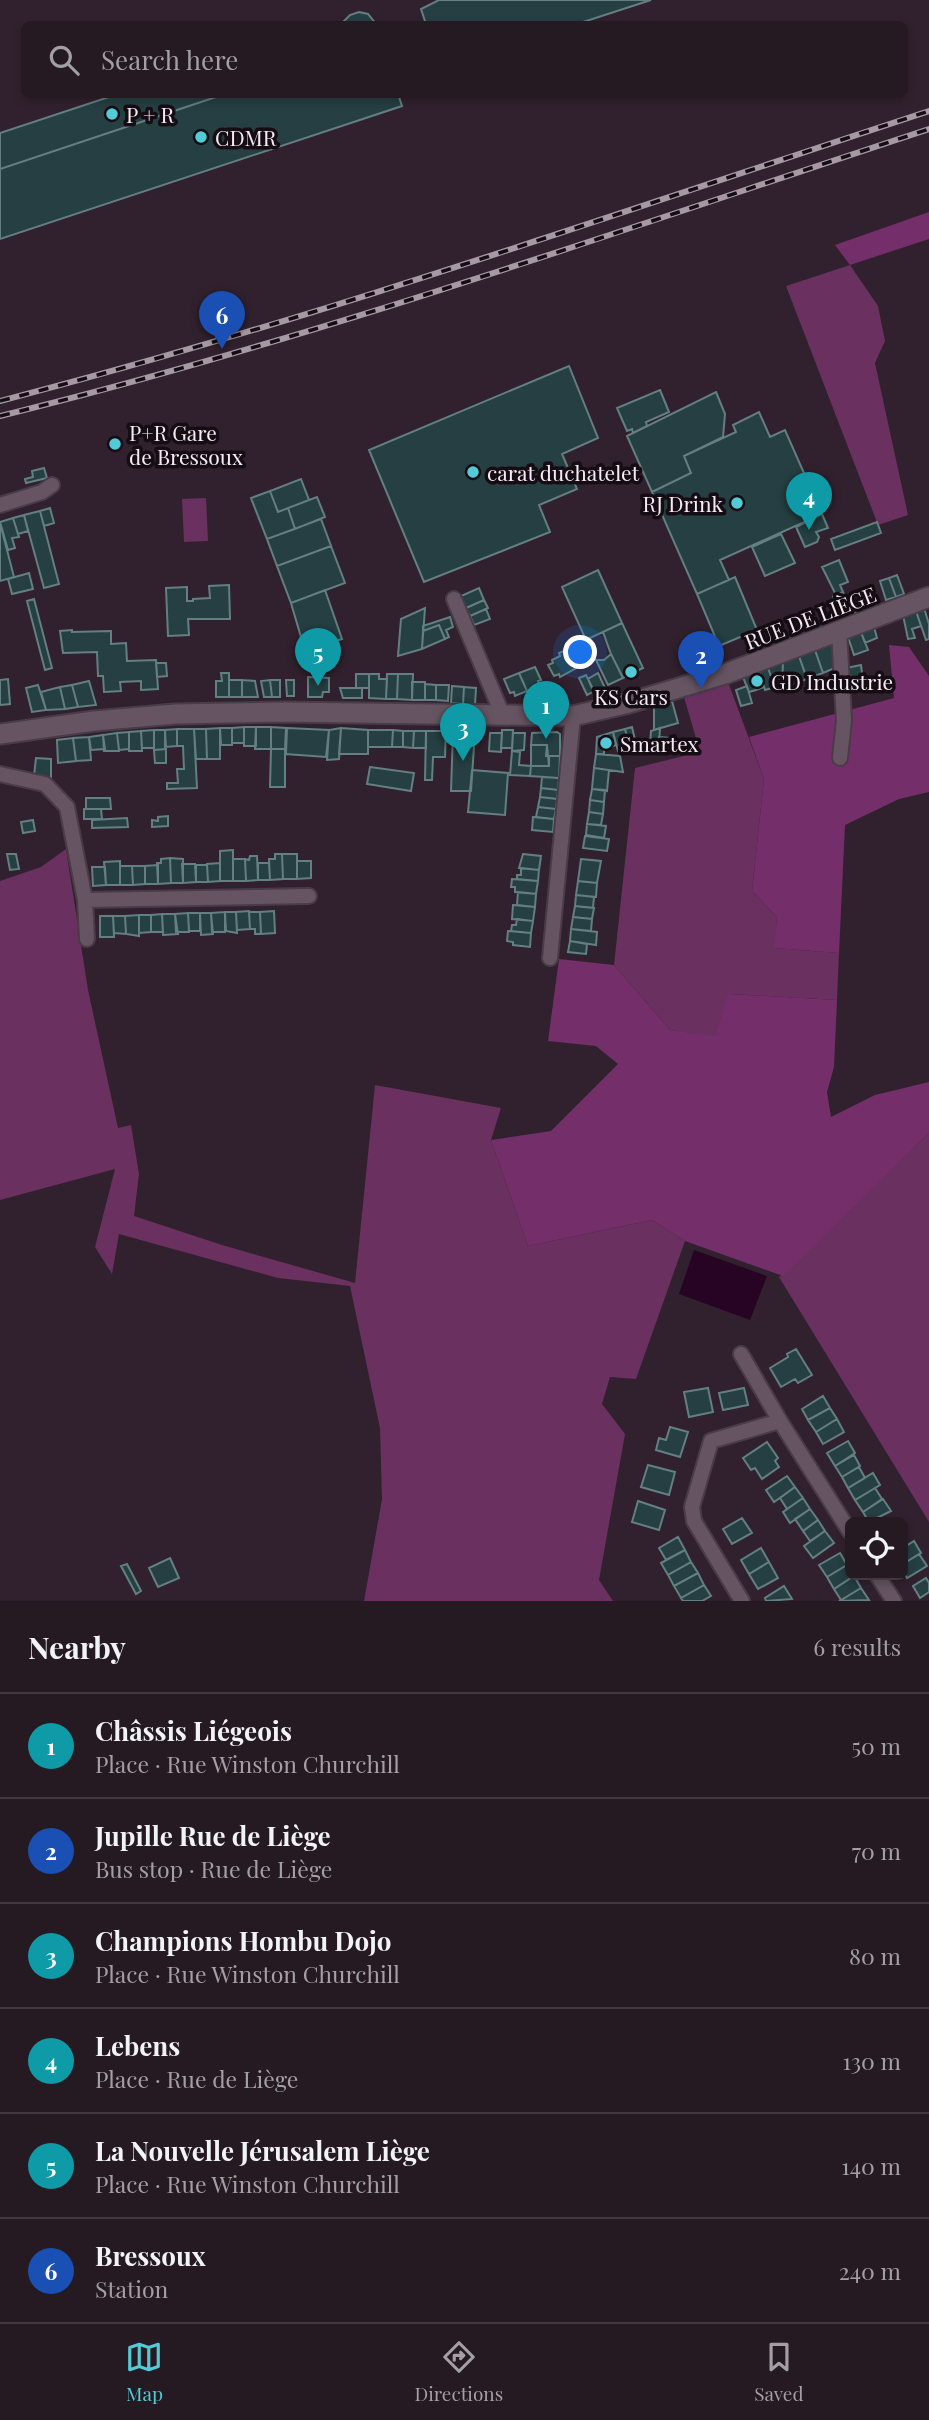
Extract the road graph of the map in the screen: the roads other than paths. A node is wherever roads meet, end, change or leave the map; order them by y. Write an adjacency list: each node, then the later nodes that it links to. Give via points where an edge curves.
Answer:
1 (52, 485): 2 (street)
2 (0, 505)
3 (929, 597): 5 (main road, RUE DE LIÈGE)
4 (454, 599): 6 (street)
5 (839, 631): 7 (main road, RUE DE LIÈGE, via 725,674); 9 (street, via 844,720)
6 (503, 716): 7 (main road, RUE DE LIÈGE); 8 (main road, RUE DE LIÈGE, via 175,715)
7 (573, 716): 14 (street)
8 (0, 734)
9 (840, 758)
10 (0, 774): 12 (street, via 45,784 67,807)
11 (309, 896): 12 (street)
12 (85, 900): 13 (street)
13 (88, 939)
14 (550, 958)
15 (741, 1354): 16 (street)
16 (780, 1421): 17 (street); 19 (street, via 712,1441 692,1507 694,1521)
17 (845, 1524)
18 (880, 1580): 20 (street)
19 (742, 1601)
20 (894, 1601)

